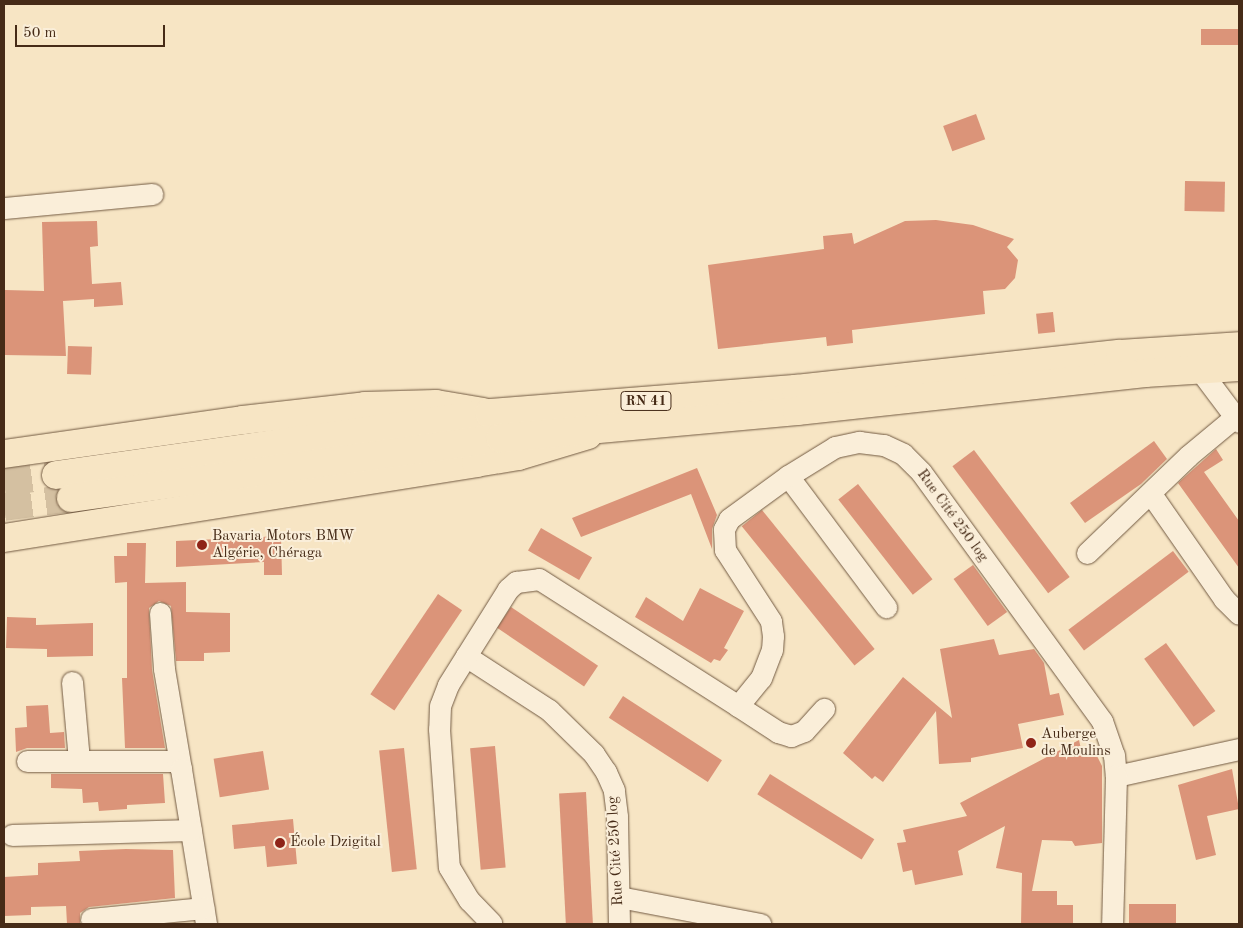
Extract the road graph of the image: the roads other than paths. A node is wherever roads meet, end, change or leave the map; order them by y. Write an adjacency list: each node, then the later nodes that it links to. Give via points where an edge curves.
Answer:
1 (152, 194): 2 (street)
2 (4, 208)
3 (1239, 346): 6 (main road, RN 41, via 1120,354 796,389)
4 (1239, 367): 5 (main road, RN 41)
5 (1199, 369): 7 (street); 8 (main road, RN 41)
6 (489, 413): 9 (main road, via 436,404 365,406); 10 (main road, RN 41)
7 (1237, 419): 12 (street, via 1188,456)
8 (611, 427): 13 (main road, RN 41, via 436,446); 14 (main road, via 518,456)
9 (4, 454)
10 (56, 475)
11 (788, 476): 16 (street); 21 (street, Rue Cité 250 log, via 729,519 724,528 725,550 771,621 773,636 772,650 761,678); 27 (street, Rue Cité 250 log, via 835,447 859,442 884,445 903,454 921,472 1102,721 1114,755)
12 (1151, 494): 15 (street); 18 (street, via 1224,599)
13 (71, 498)
14 (11, 539)
15 (1087, 553)
16 (886, 607)
17 (160, 613): 26 (street, via 164,669)
18 (1239, 614)
19 (466, 656): 21 (street, via 508,589 516,582 539,579); 30 (street, Rue Cité 250 log, via 549,710 594,754 606,772 614,790 617,816); 34 (street, via 448,685 440,714 449,867 469,900)
20 (72, 682): 25 (street)
21 (738, 706): 22 (street, via 778,732 791,736 804,731)
22 (824, 709)
23 (1239, 749): 27 (street)
24 (28, 761): 25 (street)
25 (79, 761): 26 (street, via 177,761)
26 (181, 769): 28 (street)
27 (1116, 776): 37 (street, Rue Cité 250 log)
28 (191, 830): 29 (street); 31 (street)
29 (12, 835)
30 (618, 897): 33 (street); 35 (street, Rue Cité 250 log)
31 (205, 916): 32 (street)
32 (91, 919)
33 (704, 919): 36 (street)
34 (491, 923)
35 (619, 924)
36 (760, 924)
37 (1112, 924)

